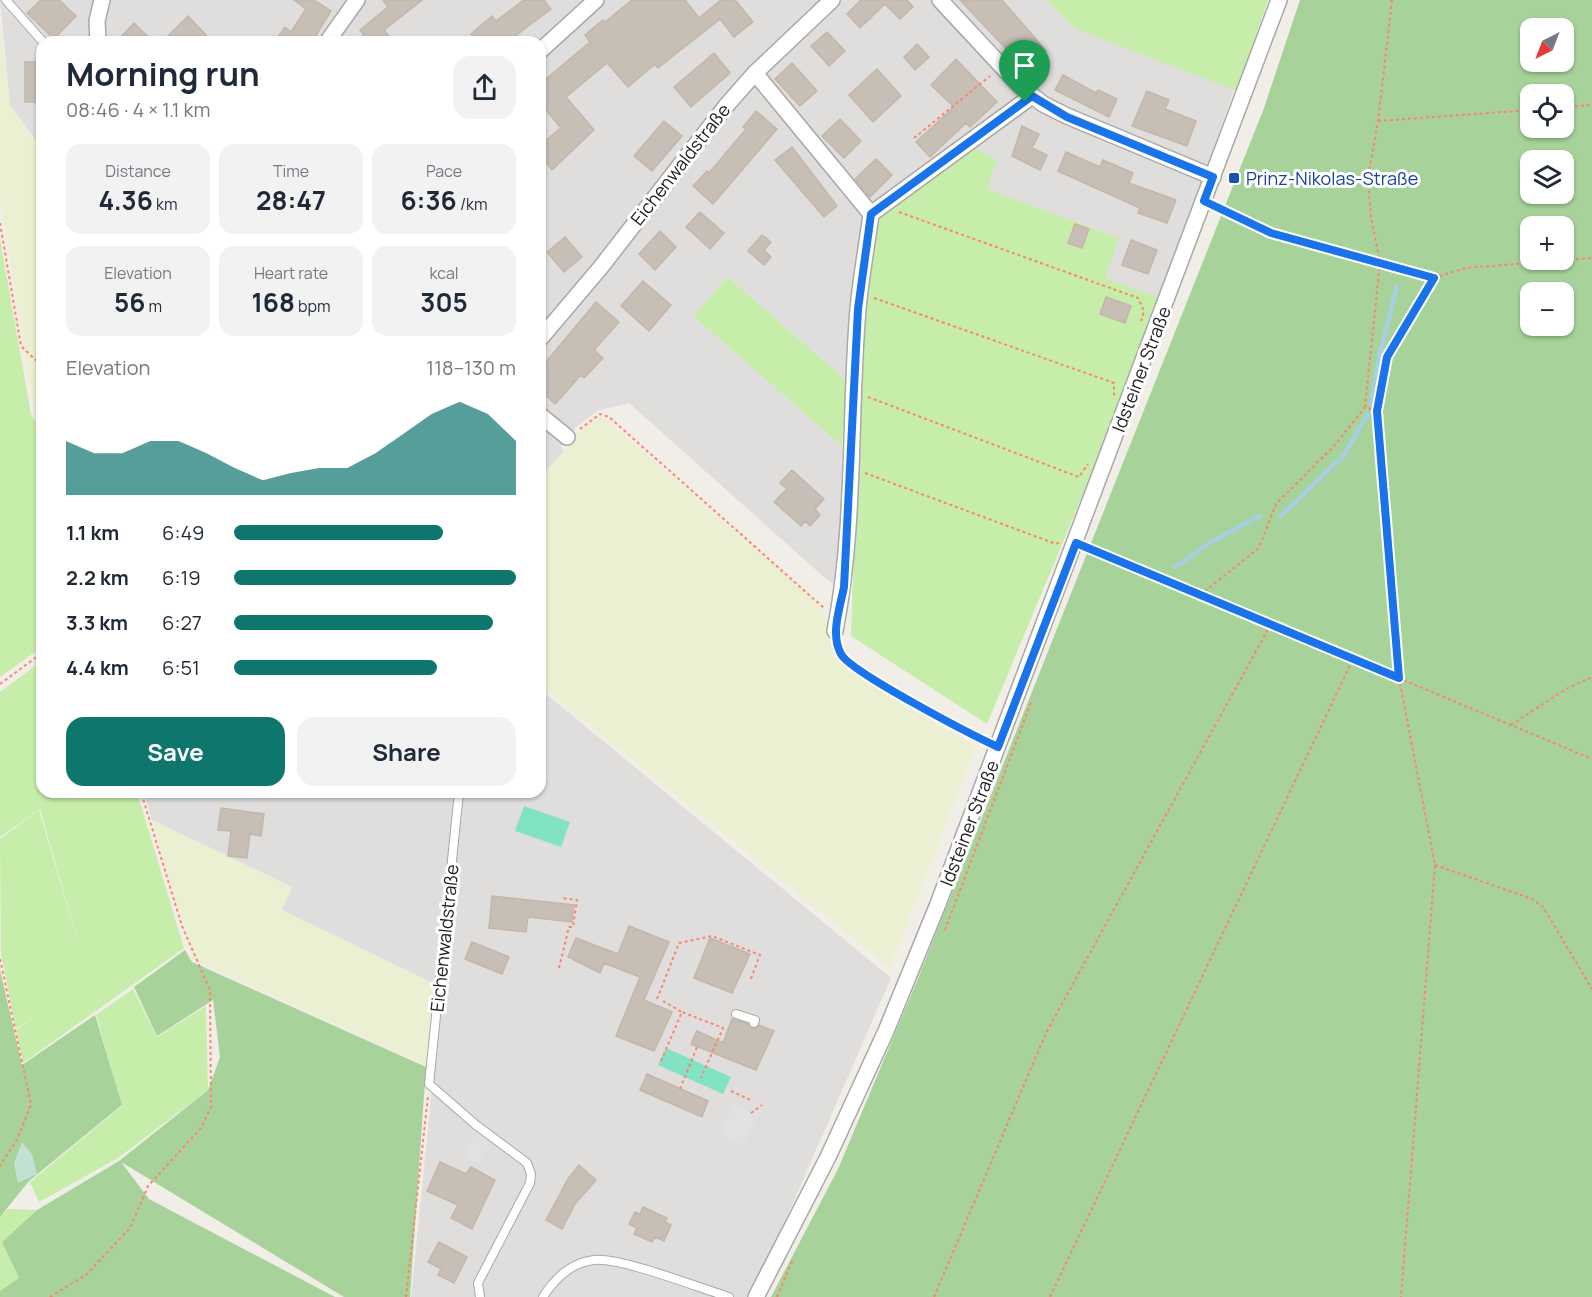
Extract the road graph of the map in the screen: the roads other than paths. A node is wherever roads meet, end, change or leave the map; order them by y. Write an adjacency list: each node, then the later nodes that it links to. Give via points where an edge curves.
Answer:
1 (6, 0): 8 (lane)
2 (102, 0): 9 (street)
3 (357, 0): 10 (street)
4 (596, 0): 11 (street)
5 (832, 0): 12 (street, Eichenwaldstraße)
6 (940, 0): 13 (street)
7 (1280, 0): 14 (street, Idsteiner Straße)
8 (38, 36)
9 (98, 36)
10 (331, 36)
11 (546, 46)
12 (755, 73): 15 (street); 16 (street, Eichenwaldstraße)
13 (1032, 96): 14 (street, via 1067,117); 15 (street)
14 (1213, 177): 26 (street, Idsteiner Straße, via 998,747 886,1030 828,1157)
15 (876, 210): 19 (street, via 860,293 844,587)
16 (546, 332)
17 (546, 421): 18 (street)
18 (567, 437)
19 (836, 631)
20 (458, 798): 23 (lane, Eichenwaldstraße, via 429,1084 526,1163 531,1174 530,1183 478,1283)
21 (736, 1014): 22 (lane, via 755,1020)
22 (754, 1023)
23 (480, 1297)
24 (543, 1297): 25 (lane, via 567,1269 593,1260 616,1262)
25 (729, 1297)
26 (756, 1297)

